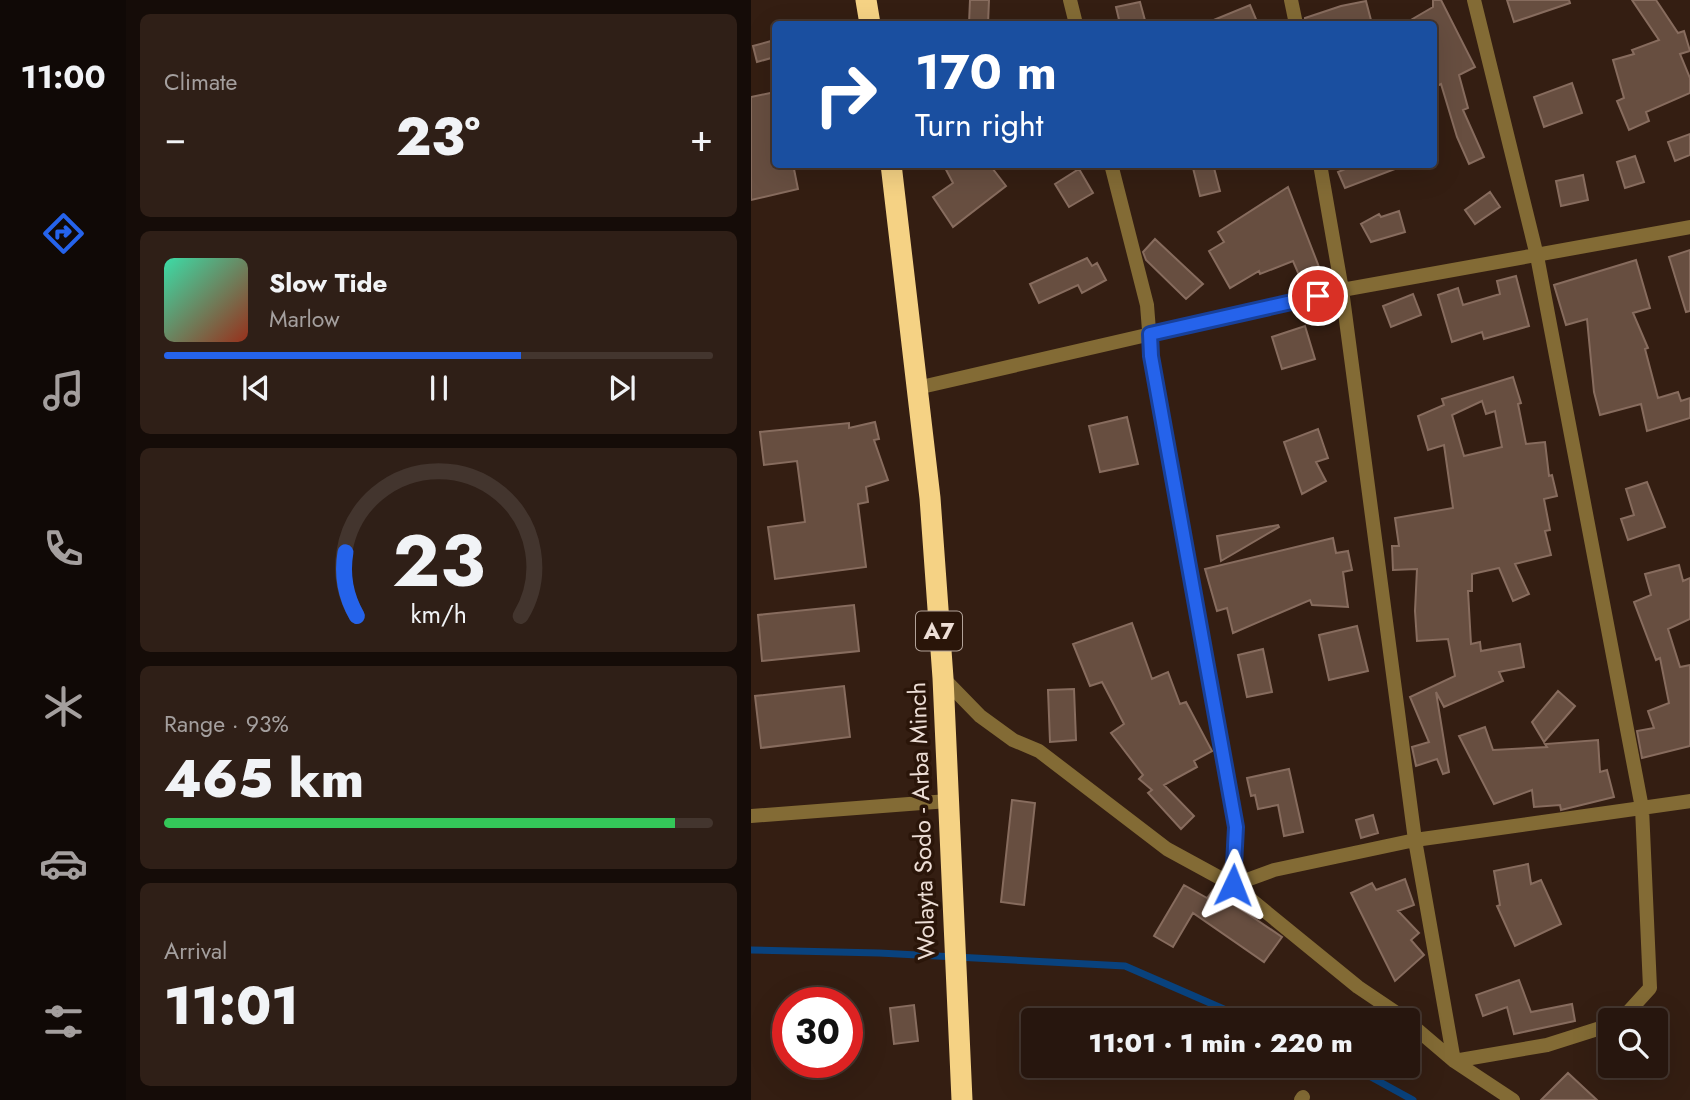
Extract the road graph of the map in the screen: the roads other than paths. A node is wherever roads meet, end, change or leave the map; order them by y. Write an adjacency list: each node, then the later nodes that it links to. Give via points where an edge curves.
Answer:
1 (867, 0): 5 (highway)
2 (1070, 0): 6 (street)
3 (1291, 0): 7 (street)
4 (1474, 0): 12 (street)
5 (870, 21)
6 (1075, 21)
7 (1295, 21)
8 (891, 168): 15 (highway, Wolayta Sodo - Arba Minch / A7)
9 (1112, 168): 14 (street, via 1147,305)
10 (1321, 168): 13 (street)
11 (1690, 227): 12 (street)
12 (1537, 256): 13 (street); 19 (street)
13 (1343, 290): 14 (street); 21 (street)
14 (1150, 334): 15 (street); 22 (street, via 1236,827)
15 (917, 388): 16 (highway, Wolayta Sodo - Arba Minch / A7, via 931,498)
16 (943, 678): 18 (highway, Wolayta Sodo - Arba Minch / A7); 22 (street, via 980,716 1013,740 1039,751 1167,849)
17 (1690, 800): 19 (street)
18 (948, 801): 20 (street); 28 (highway, Wolayta Sodo - Arba Minch / A7)
19 (1642, 808): 21 (street); 24 (street, via 1650,988)
20 (751, 816)
21 (1415, 840): 22 (street, via 1274,870); 27 (street)
22 (1233, 885): 23 (street)
23 (1388, 1008)
24 (1632, 1008)
25 (1598, 1029): 27 (street, via 1547,1045)
26 (1420, 1032): 27 (street)
27 (1454, 1061): 29 (street)
28 (962, 1100)
29 (1513, 1100)

